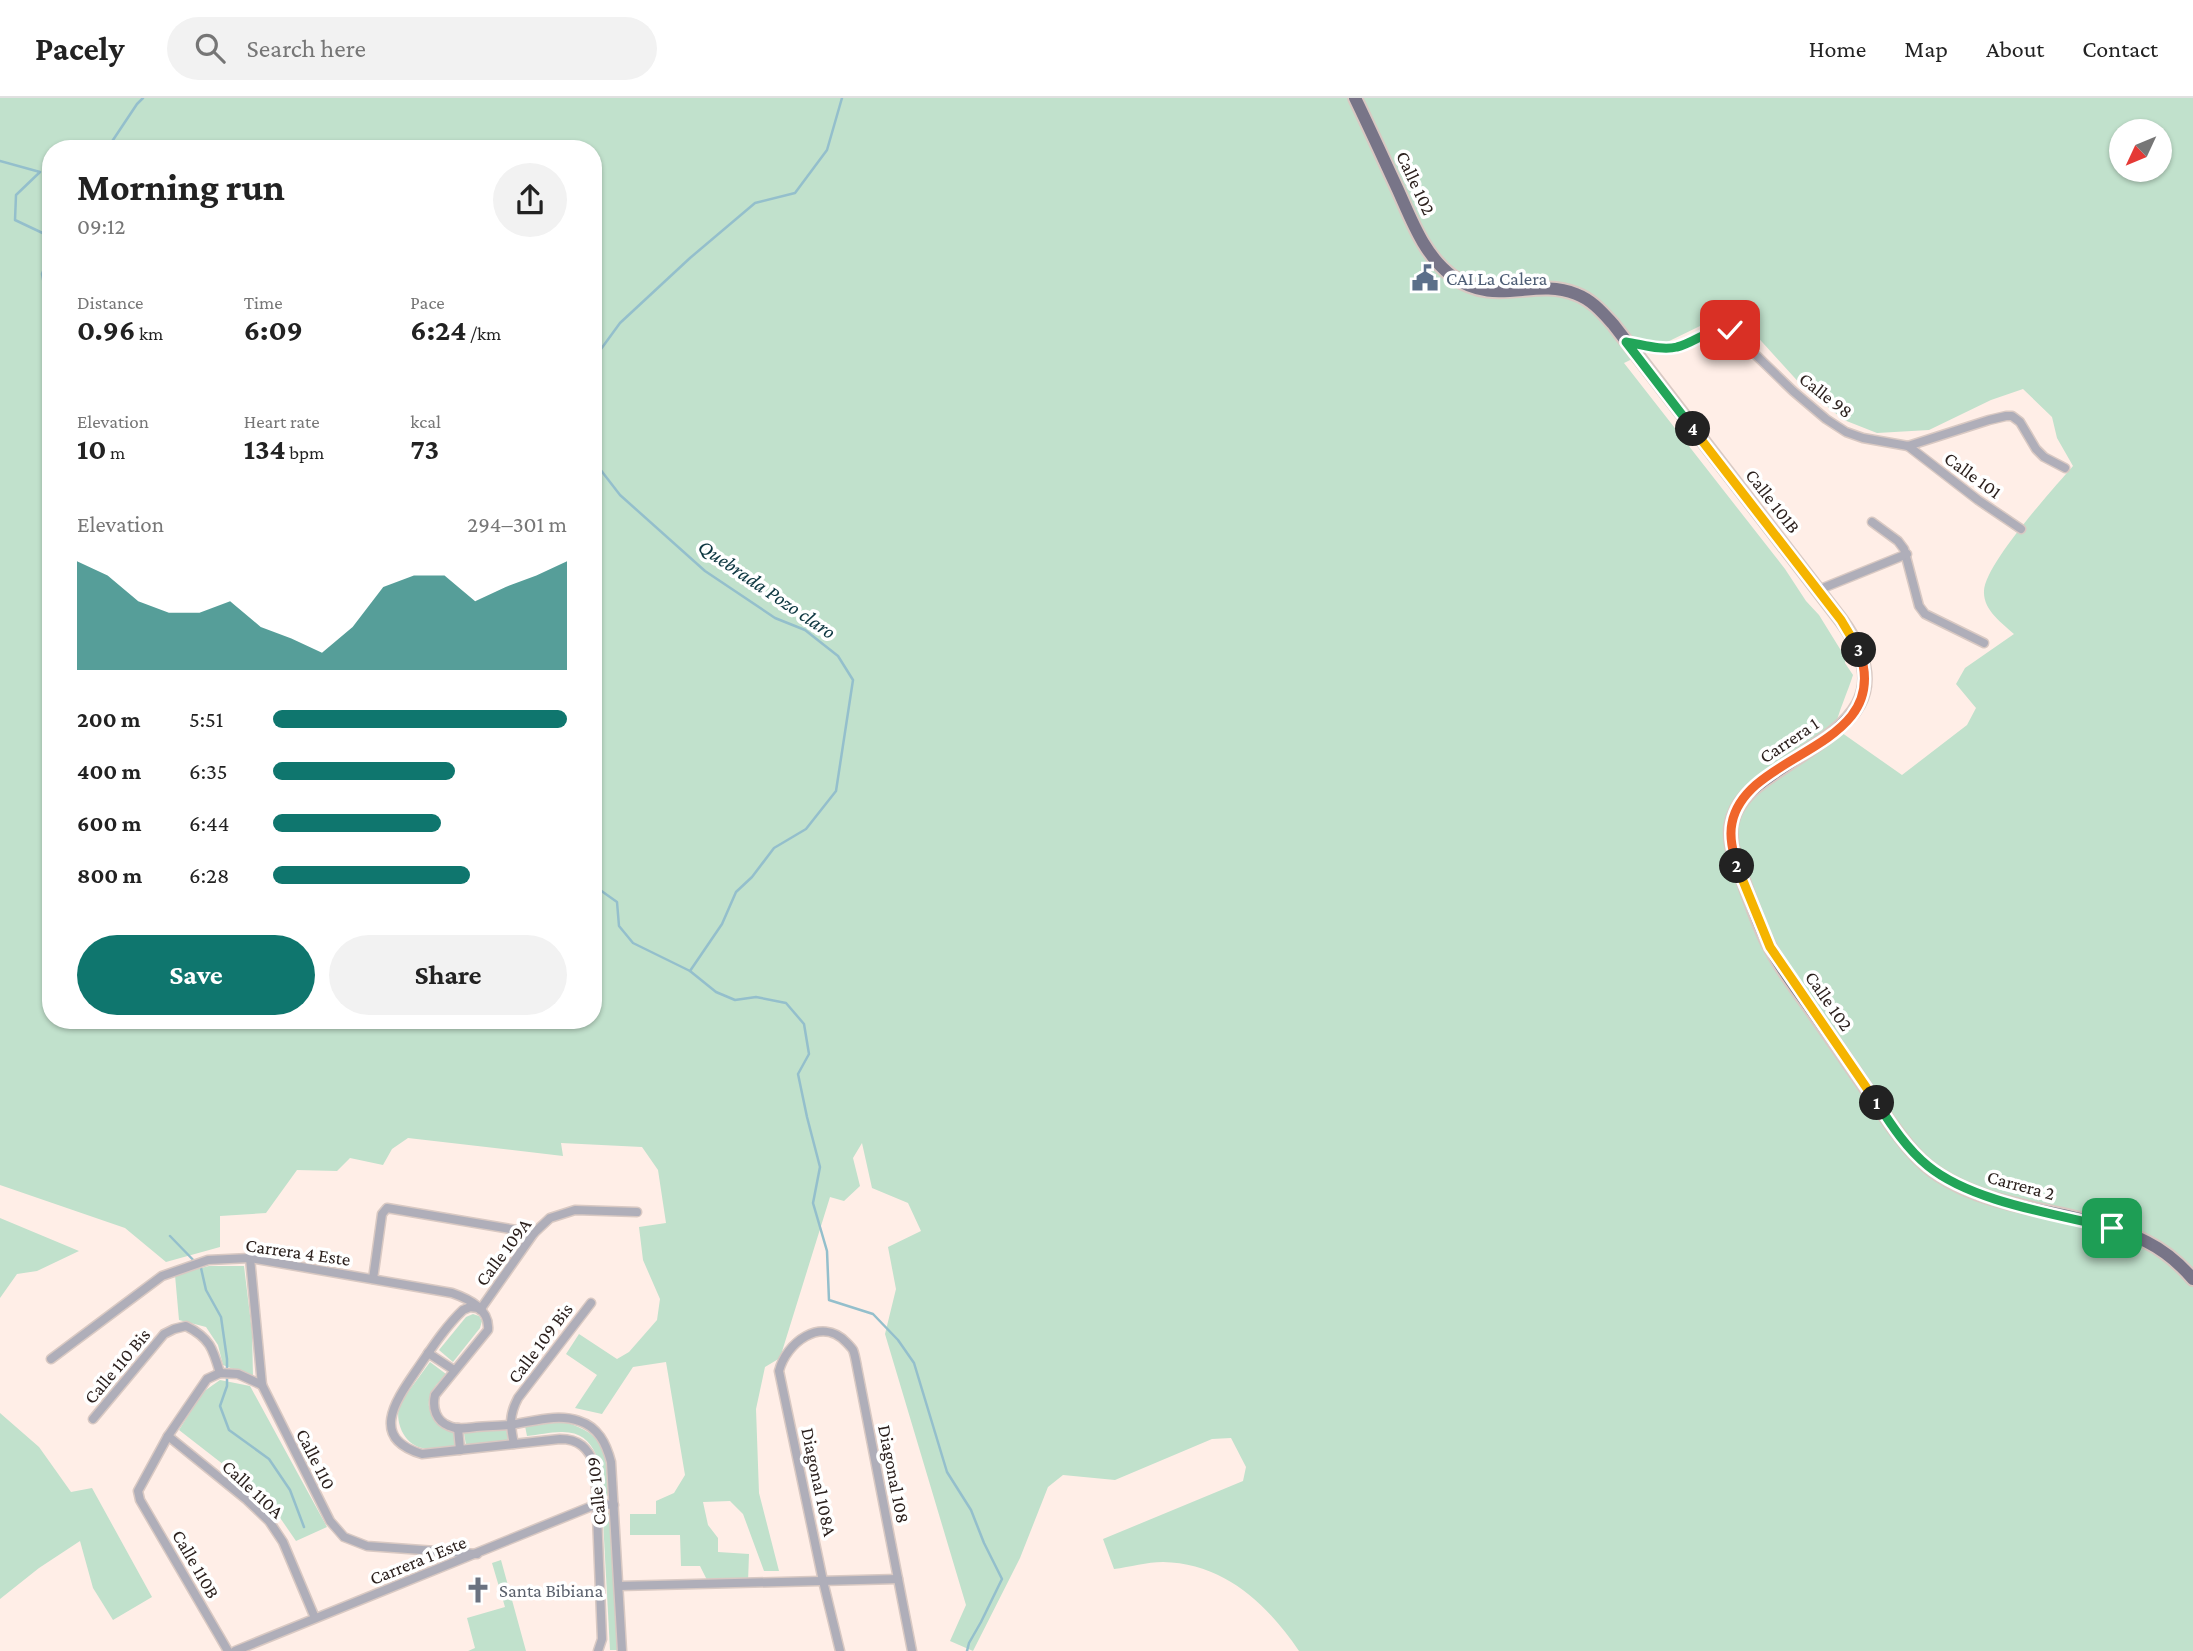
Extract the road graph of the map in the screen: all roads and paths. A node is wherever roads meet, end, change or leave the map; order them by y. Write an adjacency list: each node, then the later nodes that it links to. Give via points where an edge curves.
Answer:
1 (1355, 98): 2 (main road, Calle 102, via 1425,246)
2 (1452, 276): 3 (main road, Calle 101B, via 1485,291 1553,289 1578,294 1602,312)
3 (1626, 342): 4 (street, Calle 98, via 1673,348 1726,328 1793,391 1846,432); 9 (main road, Calle 101B)
4 (1908, 446): 5 (street, Calle 98, via 2006,416 2016,418 2036,449); 7 (street, Calle 101)
5 (2064, 468)
6 (1872, 522): 8 (street, via 1898,541)
7 (2021, 528)
8 (1907, 554): 9 (street); 10 (street, via 1925,614)
9 (1818, 590): 11 (main road, Calle 101B, via 1858,647)
10 (1984, 643)
11 (1863, 695): 12 (main road, Carrera 1, via 1845,724 1757,785)
12 (1735, 814): 13 (main road, Calle 102, via 1732,847 1770,947 1900,1136 1918,1158)
13 (1950, 1181): 18 (main road, Carrera 2, via 1994,1199 2130,1234 2159,1248)
14 (637, 1212): 15 (street, Calle 109A, via 575,1210 550,1218)
15 (534, 1233): 17 (street, via 392,1208 384,1211); 20 (street, Calle 109A)
16 (250, 1258): 17 (street, Carrera 4 Este); 23 (street, Carrera 4 Este, via 208,1260 162,1276); 26 (street, Calle 110)
17 (373, 1279): 20 (street, Carrera 4 Este, via 452,1293)
18 (2193, 1279)
19 (591, 1303): 28 (street, Calle 109 Bis, via 518,1398)
20 (481, 1310): 22 (street, Calle 109A, via 463,1310); 24 (street, Calle 109A, via 489,1322 488,1330)
21 (813, 1332): 37 (street, Diagonal 108, via 828,1330 853,1348); 38 (street, Diagonal 108A, via 799,1341 779,1371)
22 (428, 1353): 24 (street); 31 (street, Calle 109A, via 391,1413 391,1425)
23 (51, 1359)
24 (454, 1370): 29 (street, Calle 109A, via 435,1395 434,1408 442,1422)
25 (220, 1373): 26 (street, via 238,1374); 27 (street, Calle 110 Bis, via 207,1340 186,1326 174,1329 164,1334); 30 (street, via 207,1379)
26 (262, 1385): 36 (street, Calle 110, via 330,1521 344,1537 367,1546)
27 (93, 1419)
28 (509, 1424): 29 (street, Calle 109); 32 (street); 35 (street, Calle 109, via 562,1417 595,1430 606,1444 611,1462)
29 (458, 1428): 33 (street)
30 (168, 1436): 40 (street, Calle 110A, via 269,1521 283,1542); 41 (street, Calle 110B, via 138,1491)
31 (401, 1444): 33 (street, Calle 109, via 422,1454)
32 (513, 1444): 33 (street, Calle 109); 34 (street, Calle 109, via 560,1439 582,1444 595,1465)
33 (460, 1450)
34 (597, 1504): 35 (street, Carrera 1 Este); 36 (street, Carrera 1 Este); 43 (street, Calle 109, via 602,1639)
35 (614, 1505): 39 (street, Calle 109)
36 (477, 1554): 40 (street, Carrera 1 Este)
37 (898, 1579): 38 (street); 46 (street, Diagonal 108)
38 (823, 1581): 39 (street); 45 (street, Diagonal 108A)
39 (618, 1586): 44 (street, Calle 109)
40 (315, 1618): 42 (street, Carrera 1 Este)
41 (228, 1651)
42 (235, 1651)
43 (598, 1651)
44 (622, 1651)
45 (840, 1651)
46 (912, 1651)

